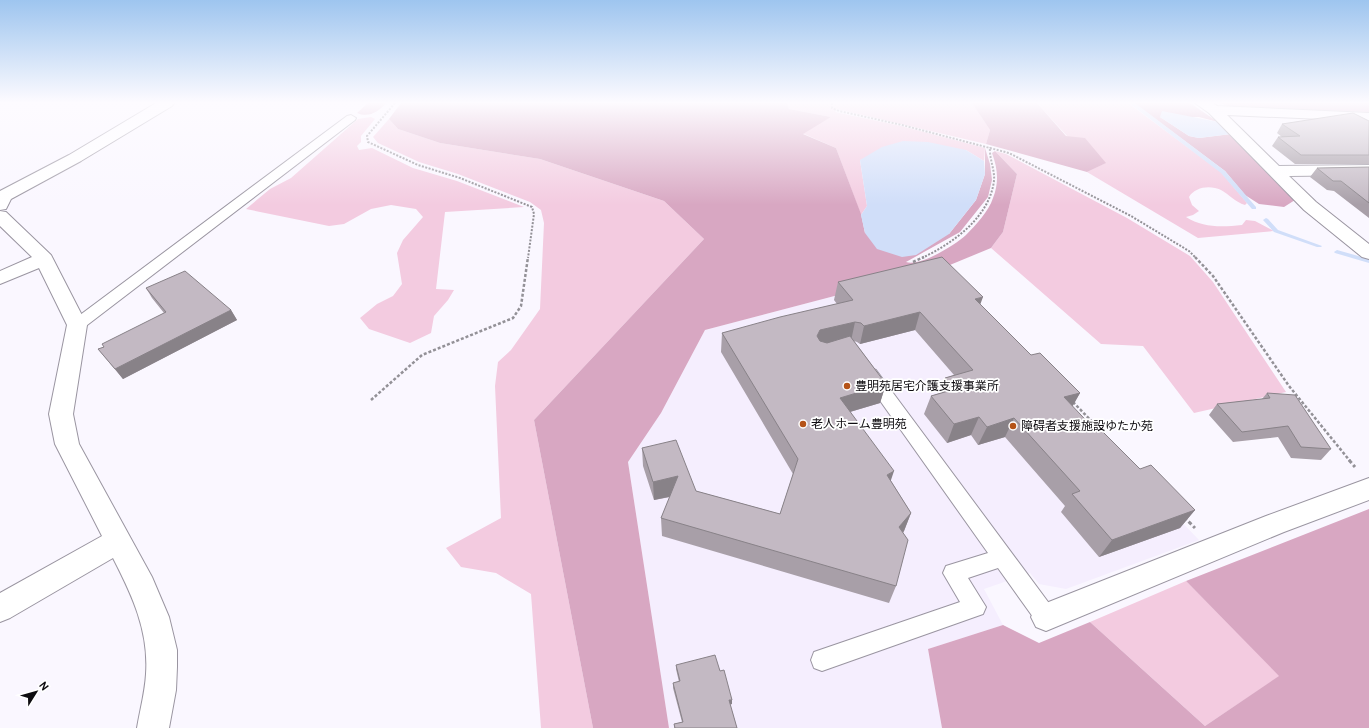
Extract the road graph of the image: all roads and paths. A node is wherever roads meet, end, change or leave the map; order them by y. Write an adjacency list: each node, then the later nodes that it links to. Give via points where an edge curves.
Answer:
1 (110, 137): 9 (street, via 4,196)
2 (326, 137): 15 (lane)
3 (367, 137): 17 (path, via 368,142 418,165 460,178 532,207 534,214 521,306 513,318 422,355)
4 (948, 137): 6 (path)
5 (1240, 137): 8 (street)
6 (990, 148): 13 (path, via 994,180 988,201 964,232 952,242); 20 (path, via 1009,153 1131,216 1189,251 1213,276 1289,386)
7 (1369, 170): 8 (street)
8 (1275, 171): 11 (street, via 1325,219)
9 (0, 205)
10 (0, 216): 12 (street)
11 (1369, 253)
12 (44, 259): 14 (street); 15 (street)
13 (913, 262)
14 (0, 278)
15 (77, 325): 22 (street, via 62,414 67,444)
16 (860, 359): 24 (lane)
17 (371, 400)
18 (1071, 401): 19 (path)
19 (1105, 435)
20 (1364, 480): 23 (street, via 1275,524)
21 (1182, 515): 23 (path)
22 (118, 541): 25 (street); 28 (street, via 147,596 159,634 162,667)
23 (1215, 549): 26 (street)
24 (1003, 557): 26 (lane); 27 (lane, via 953,573 975,607)
25 (0, 608)
26 (1046, 617)
27 (822, 660)
28 (153, 728)

